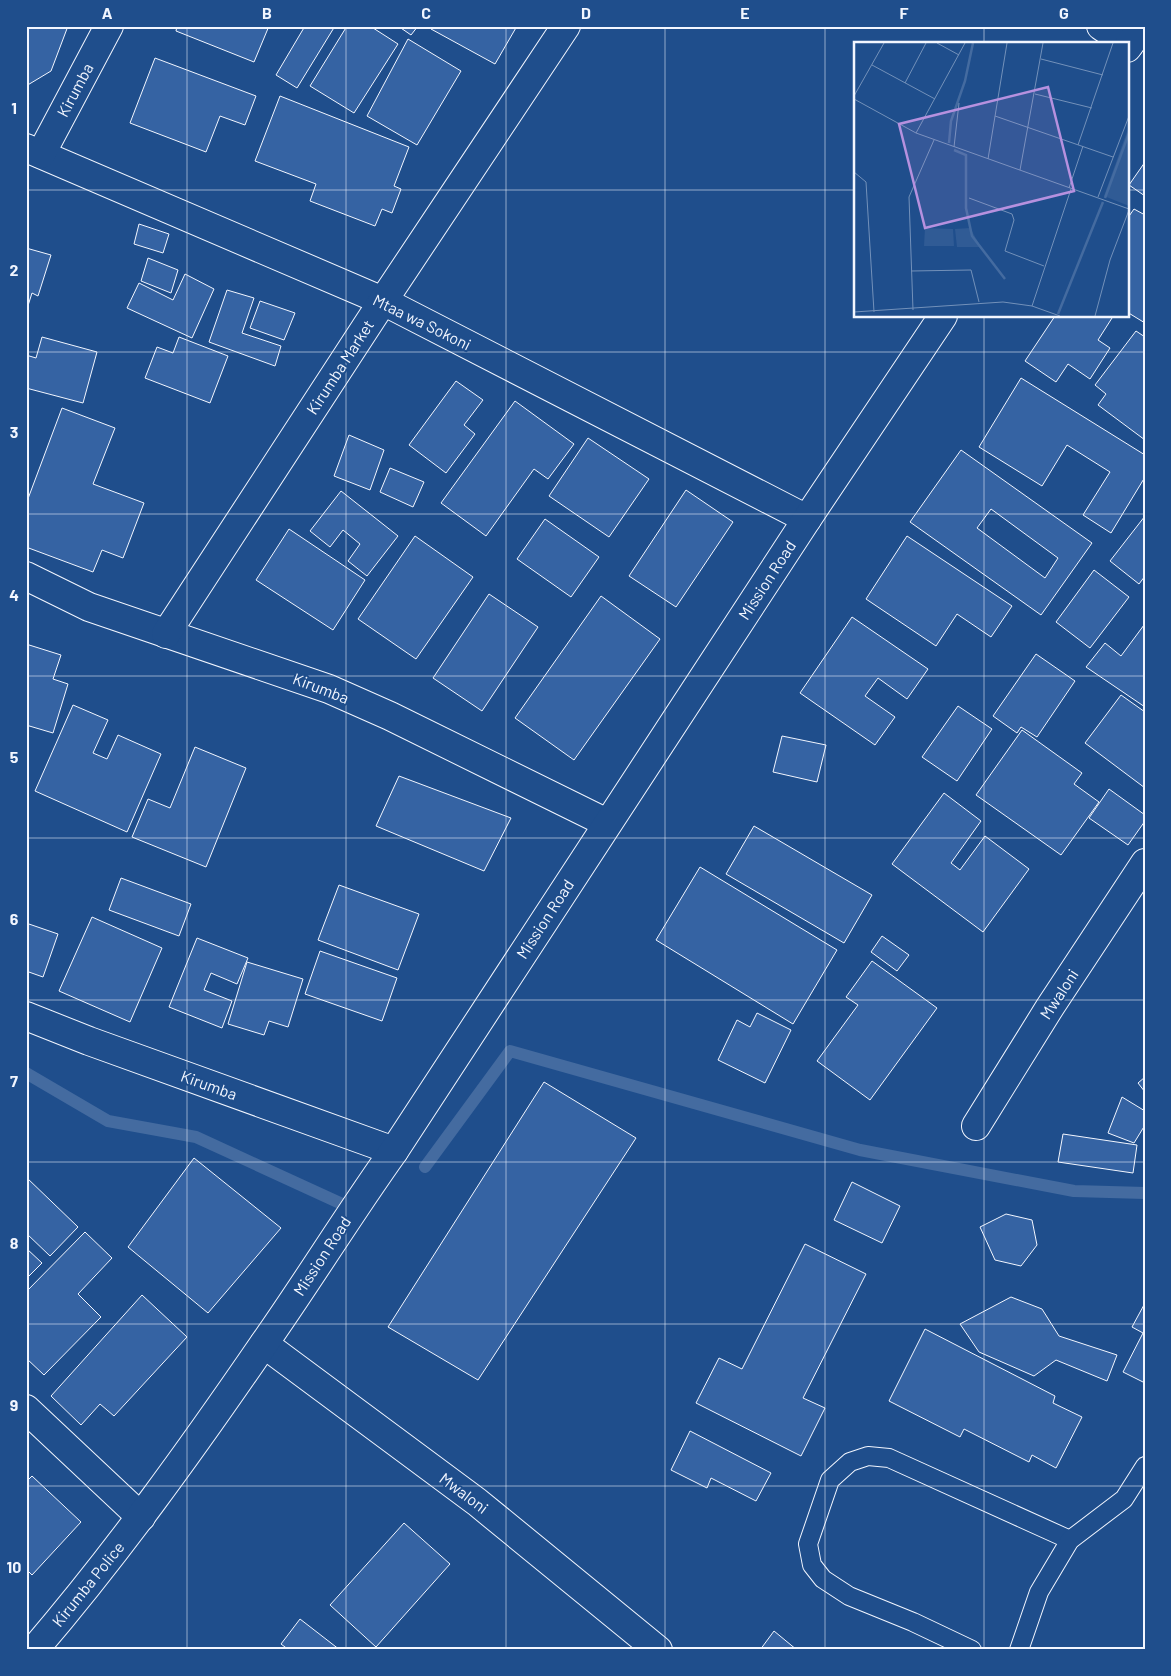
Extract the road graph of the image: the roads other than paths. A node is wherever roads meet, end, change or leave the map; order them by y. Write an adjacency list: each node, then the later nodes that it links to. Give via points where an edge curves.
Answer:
1 (109, 26): 5 (street, Kirumba)
2 (566, 26): 6 (street, Kirumba Market)
3 (1101, 26): 4 (street)
4 (1133, 40)
5 (33, 151): 6 (street, Mtaa wa Sokoni)
6 (384, 301): 8 (street, Mtaa wa Sokoni); 10 (street, Kirumba Market)
7 (942, 318): 8 (street, Mission Road)
8 (807, 519): 11 (street, Mission Road)
9 (26, 576): 10 (street, Kirumba, via 89,607)
10 (166, 634): 11 (street, Kirumba, via 328,689 390,716)
11 (607, 824): 15 (street, Mission Road)
12 (1145, 864): 14 (street, Mwaloni)
13 (26, 1016): 15 (street, Kirumba, via 89,1042)
14 (976, 1126)
15 (394, 1151): 16 (street, Mission Road)
16 (264, 1344): 19 (street, Mission Road); 22 (street, Mwaloni, via 477,1502)
17 (26, 1409): 19 (street)
18 (1145, 1466): 20 (lane, via 1124,1499)
19 (141, 1517): 21 (street, Kirumba Police)
20 (1070, 1540): 23 (lane, via 889,1458 868,1456 850,1462 830,1480 808,1544 812,1565 823,1579 849,1596); 24 (lane, via 1039,1592)
21 (34, 1650)
22 (658, 1650)
23 (972, 1650)
24 (1019, 1650)

